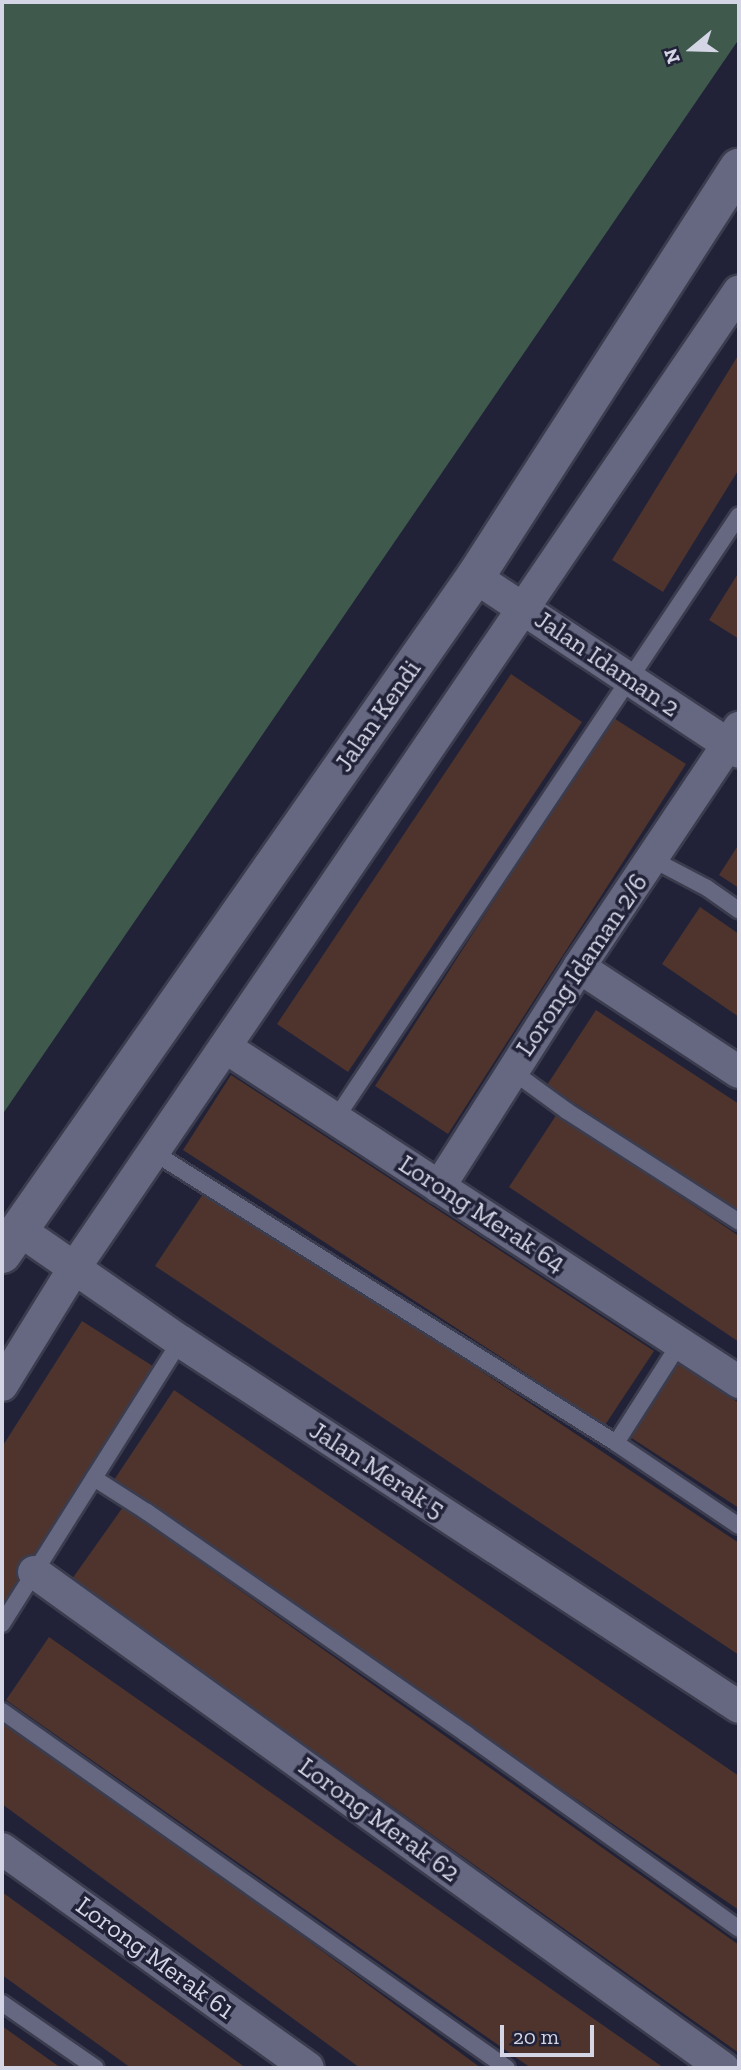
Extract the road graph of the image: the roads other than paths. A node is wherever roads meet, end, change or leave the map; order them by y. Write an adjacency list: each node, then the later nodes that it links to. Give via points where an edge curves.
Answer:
1 (739, 168): 4 (street, Jalan Kendi)
2 (739, 291): 5 (street)
3 (739, 515): 6 (lane)
4 (475, 576): 5 (street, Jalan Idaman 2); 18 (street, Jalan Kendi)
5 (523, 608): 6 (street, Jalan Idaman 2); 11 (street)
6 (629, 679): 7 (street, Jalan Idaman 2); 14 (lane)
7 (736, 742): 8 (street, Lorong Idaman 2/6)
8 (652, 859): 9 (lane); 10 (street, Lorong Idaman 2/6)
9 (739, 910)
10 (579, 967): 12 (street, Lorong Idaman 2/6); 13 (street)
11 (225, 1047): 14 (street, Lorong Merak 64); 15 (street)
12 (512, 1070): 16 (street, Lorong Idaman 2/6); 17 (lane)
13 (739, 1072)
14 (335, 1118): 16 (street, Lorong Merak 64)
15 (153, 1152): 19 (street); 24 (lane)
16 (439, 1187): 21 (street, Lorong Merak 64)
17 (739, 1223)
18 (10, 1242): 19 (street, Jalan Merak 5)
19 (75, 1267): 20 (street, Jalan Merak 5); 23 (street)
20 (180, 1341): 25 (lane); 29 (street, Jalan Merak 5)
21 (680, 1343): 22 (street, Lorong Merak 64); 24 (lane)
22 (739, 1382)
23 (2, 1385)
24 (616, 1443): 26 (lane)
25 (94, 1478): 27 (lane); 32 (lane)
26 (739, 1526)
27 (34, 1572): 28 (lane); 37 (street, Lorong Merak 62)
28 (2, 1624)
29 (739, 1707)
30 (2, 1711): 36 (lane)
31 (2, 1849): 35 (street, Lorong Merak 61)
32 (739, 1929)
33 (2, 2003): 34 (lane)
34 (96, 2068)
35 (308, 2068)
36 (507, 2068)
37 (723, 2068)

